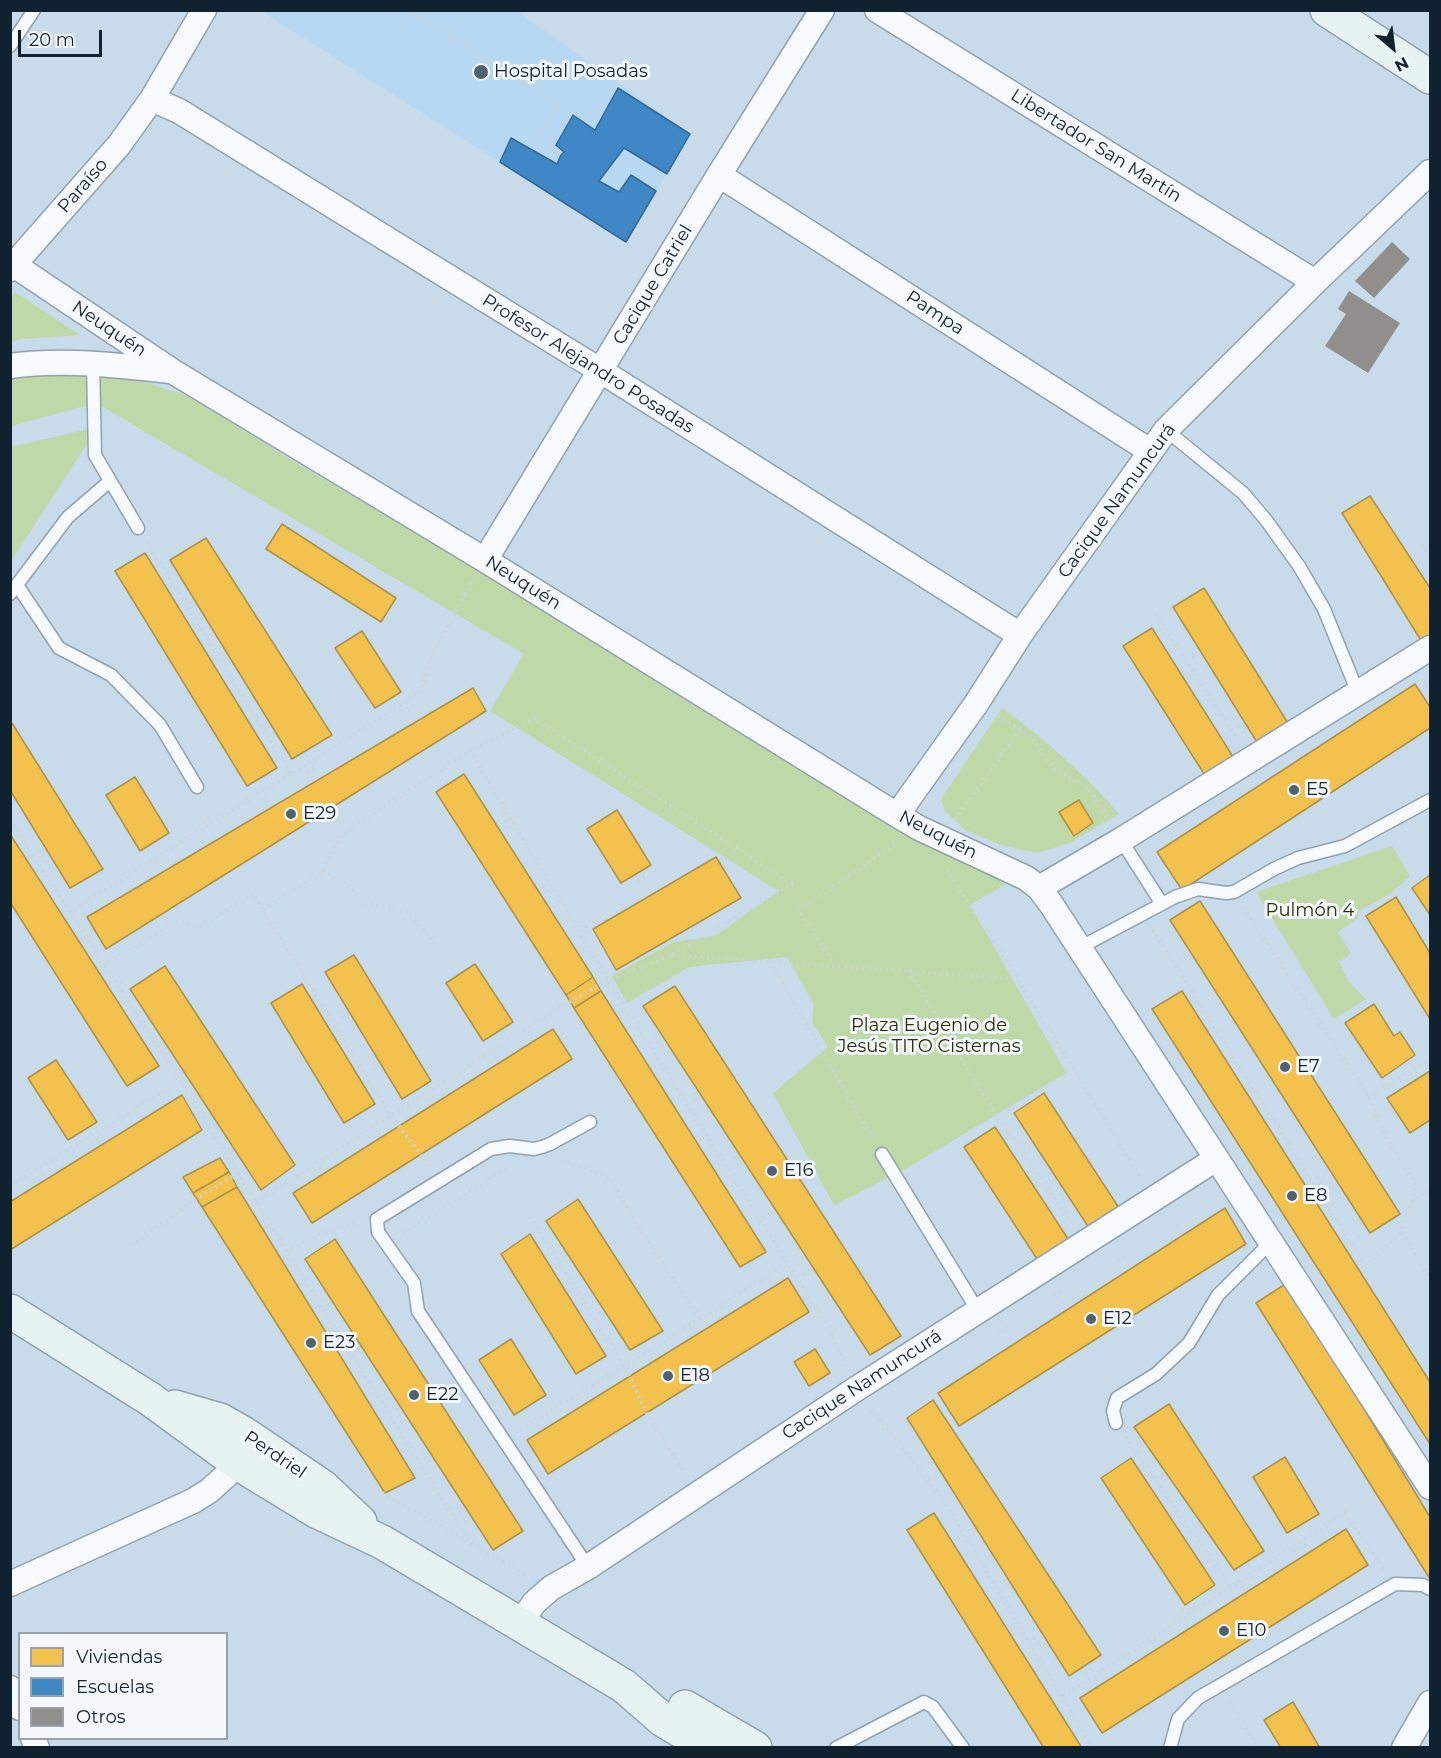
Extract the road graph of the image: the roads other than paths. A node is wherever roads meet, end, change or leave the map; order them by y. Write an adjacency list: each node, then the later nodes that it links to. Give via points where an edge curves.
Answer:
1 (34, 10): 6 (lane)
2 (204, 10): 8 (street, Paraíso)
3 (822, 10): 10 (street, Cacique Catriel)
4 (877, 10): 12 (street, Libertador San Martín)
5 (1327, 10): 7 (main road)
6 (10, 46)
7 (1431, 77)
8 (152, 99): 11 (street, Paraíso, via 118,145); 16 (street, Profesor Alejandro Posadas, via 179,111)
9 (1431, 172): 12 (street, Cacique Namuncurá)
10 (719, 174): 16 (street, Cacique Catriel); 18 (street, Pampa)
11 (12, 267): 15 (street, Neuquén)
12 (1315, 282): 17 (street, Cacique Namuncurá)
13 (93, 363): 14 (street); 15 (street); 19 (lane, via 94,455)
14 (10, 366)
15 (172, 371): 21 (street, Neuquén)
16 (601, 371): 21 (street, Cacique Catriel); 23 (street, Profesor Alejandro Posadas)
17 (1166, 430): 18 (street, Cacique Namuncurá); 25 (lane, via 1243,493 1266,520 1324,609)
18 (1150, 451): 23 (street, Cacique Namuncurá)
19 (110, 481): 20 (lane); 22 (lane, via 68,517)
20 (138, 528)
21 (485, 560): 28 (street, Neuquén)
22 (14, 590): 26 (lane, via 59,648 111,675 160,725)
23 (1020, 635): 28 (street, Cacique Namuncurá)
24 (1431, 648): 25 (street)
25 (1358, 693): 29 (street)
26 (197, 787)
27 (1431, 800): 31 (lane, via 1345,846 1298,858 1234,892 1198,889)
28 (897, 815): 30 (street, Neuquén)
29 (1122, 840): 30 (street); 31 (lane)
30 (1039, 888): 32 (street)
31 (1162, 904): 32 (lane)
32 (1080, 948): 35 (street)
33 (590, 1122): 44 (lane, via 542,1147 491,1149 377,1219 378,1232 414,1283 418,1311)
34 (882, 1154): 38 (lane)
35 (1216, 1160): 36 (street); 38 (street, Cacique Namuncurá)
36 (1271, 1242): 40 (lane, via 1218,1295 1189,1343 1156,1374 1117,1398 1113,1411); 42 (street)
37 (10, 1311): 39 (main road)
38 (978, 1311): 44 (street, Cacique Namuncurá)
39 (150, 1400): 41 (main road); 43 (main road, Perdriel, via 220,1420 243,1433 323,1487)
40 (1116, 1423)
41 (239, 1464): 43 (main road, via 316,1511); 45 (street, via 193,1501)
42 (1431, 1487)
43 (382, 1542): 47 (main road)
44 (588, 1567): 47 (street, Cacique Namuncurá, via 534,1603)
45 (10, 1584)
46 (1431, 1589): 56 (lane, via 1395,1584 1219,1685 1198,1698 1179,1719)
47 (520, 1624): 48 (main road)
48 (624, 1686): 52 (main road, via 663,1720); 53 (main road, via 681,1704)
49 (10, 1688): 51 (street)
50 (1431, 1703): 57 (street)
51 (18, 1704)
52 (710, 1748)
53 (755, 1748)
54 (836, 1748): 55 (lane, via 924,1702 933,1707)
55 (963, 1748)
56 (1170, 1748)
57 (1404, 1748)

